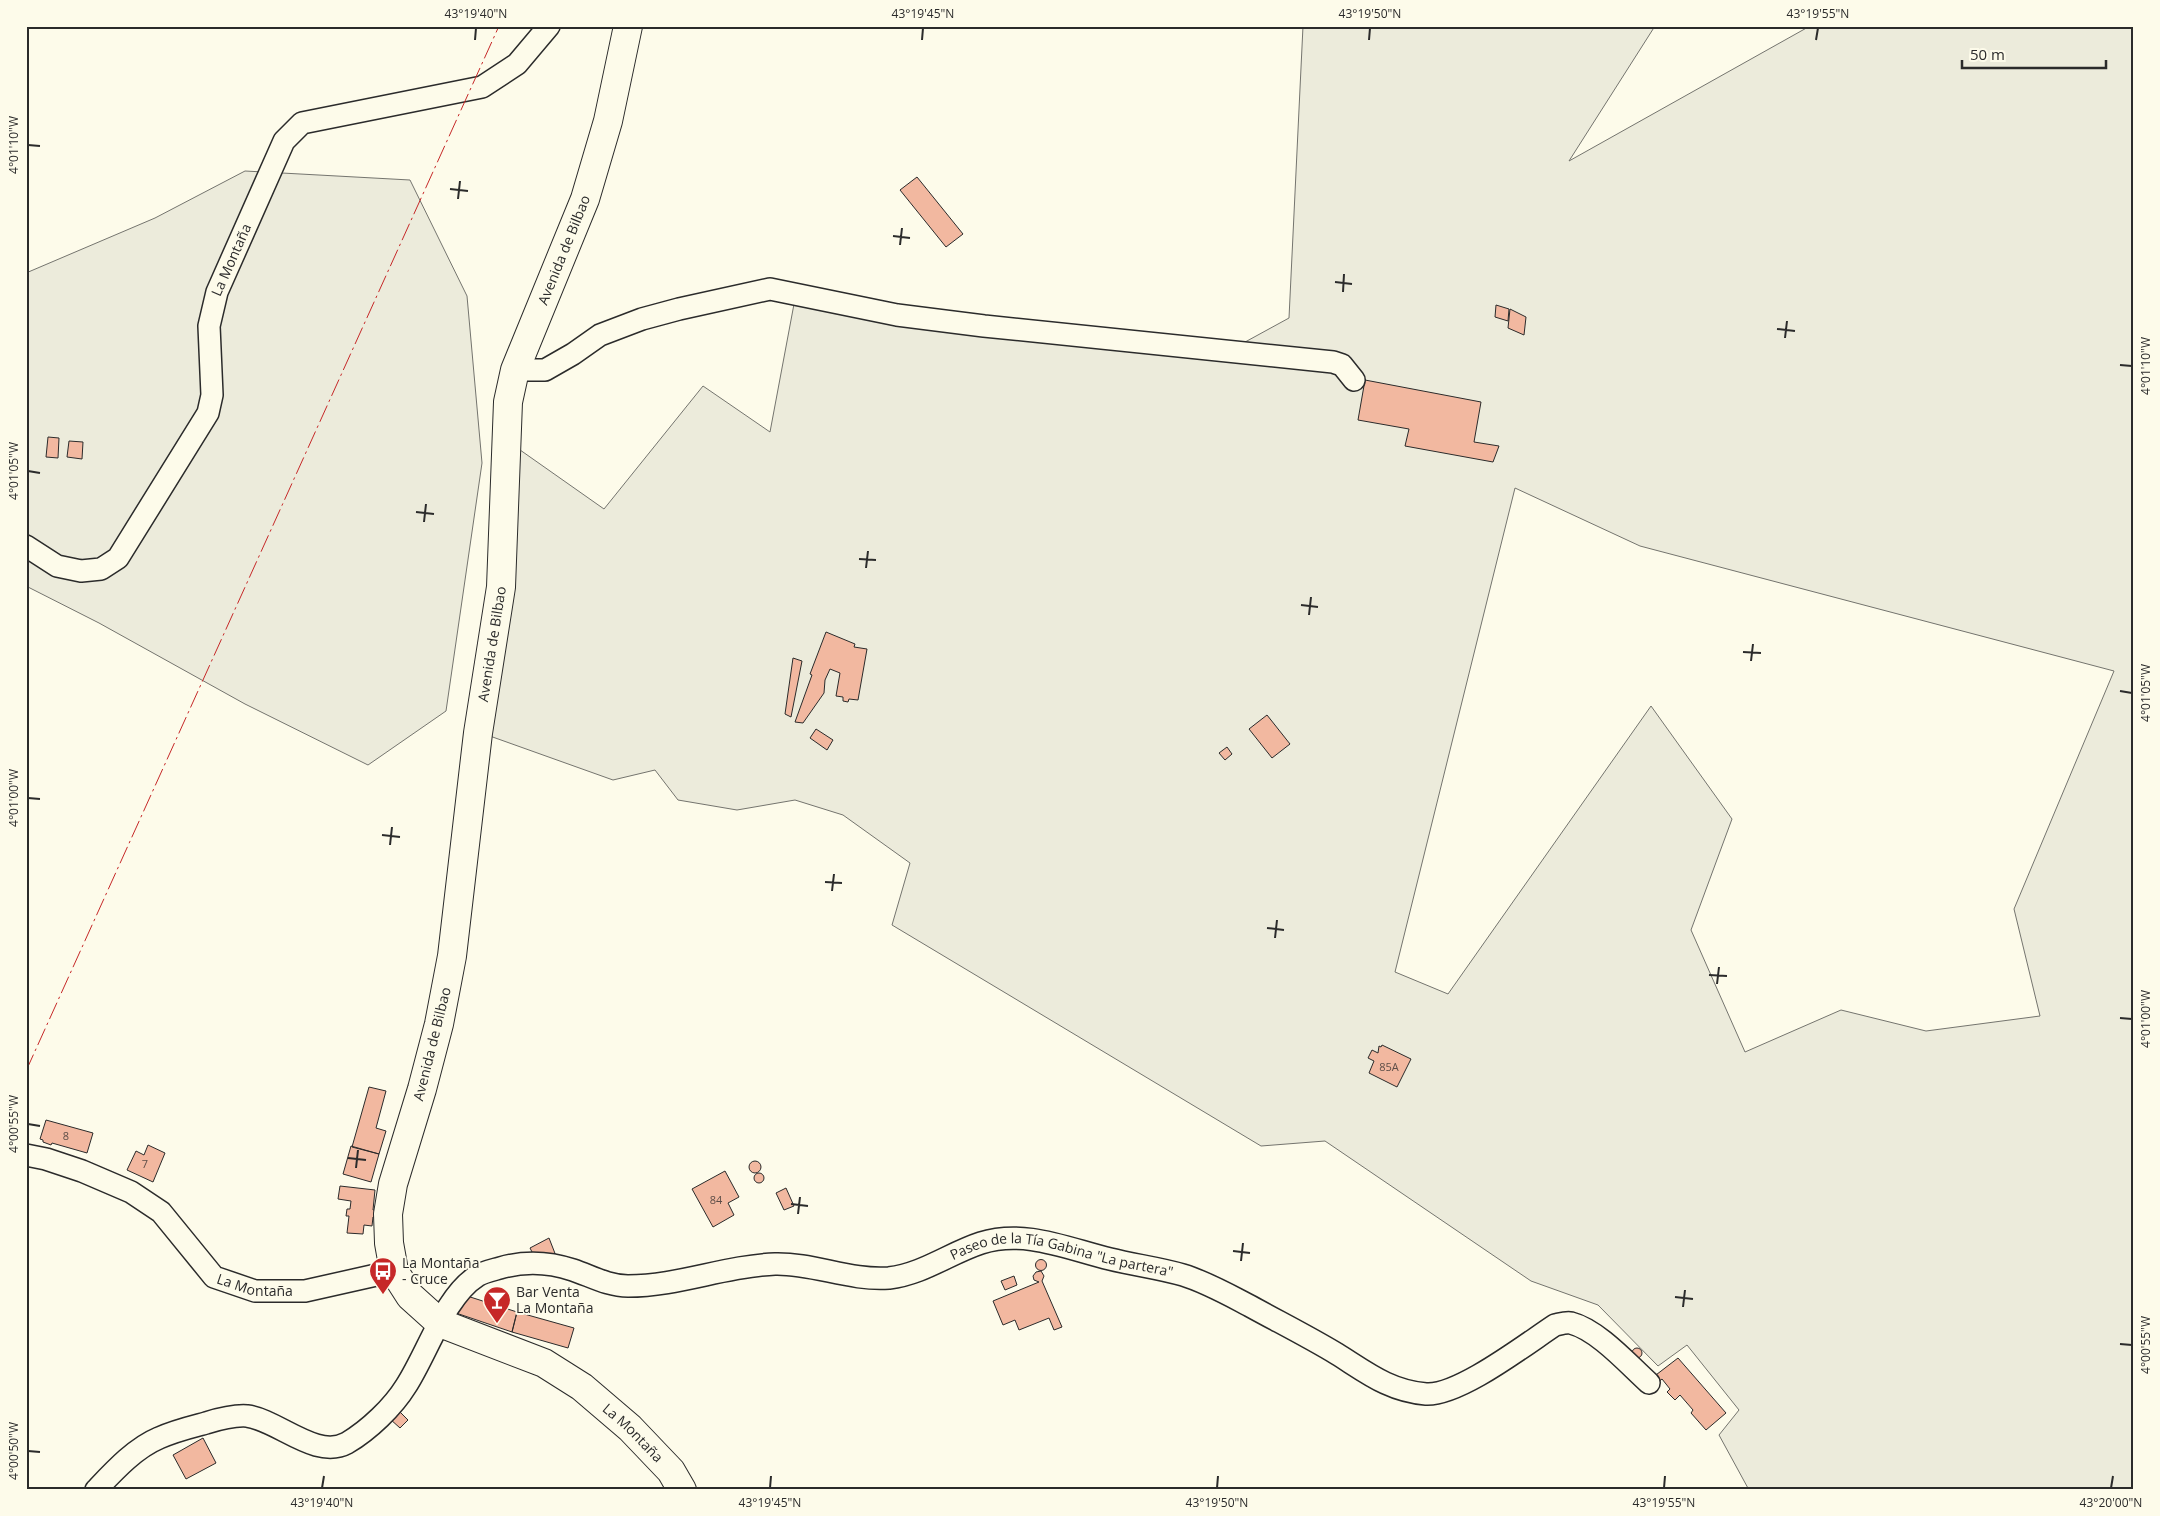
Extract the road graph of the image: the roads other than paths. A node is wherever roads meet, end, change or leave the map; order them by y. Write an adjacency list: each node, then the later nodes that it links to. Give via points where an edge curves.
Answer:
1 (549, 26): 5 (street, La Montaña, via 517,64 482,87 302,123 284,140 217,292 209,326 212,395 208,413 134,535 118,558 101,569 82,571 57,566)
2 (628, 26): 3 (highway, Avenida de Bilbao, via 608,121 585,199)
3 (515, 370): 4 (street, via 545,370 600,334 642,319 770,289 906,316 1333,362 1342,365); 7 (highway, Avenida de Bilbao, via 508,402 501,588 478,733 452,956 434,1042 393,1184 388,1214)
4 (1354, 380)
5 (26, 546)
6 (26, 1155): 7 (street, La Montaña, via 46,1159 131,1192 161,1212 214,1277 255,1291 305,1291)
7 (394, 1271): 8 (highway, La Montaña, via 410,1296)
8 (440, 1323): 9 (street, Paseo de la Tía Gabina "La partera", via 453,1299 477,1276 522,1262 552,1264 622,1286 658,1284 775,1264 859,1277 891,1278 942,1262 983,1243 1030,1239 1187,1276 1224,1292 1337,1354 1372,1378 1401,1390 1430,1394 1452,1389 1555,1325 1569,1322 1600,1339); 10 (street, via 400,1394 386,1412 344,1445 320,1446 245,1416 222,1419 156,1439 119,1466); 11 (highway, La Montaña, via 544,1364 582,1387 630,1428 671,1471)
9 (1649, 1383)
10 (96, 1490)
11 (682, 1490)

